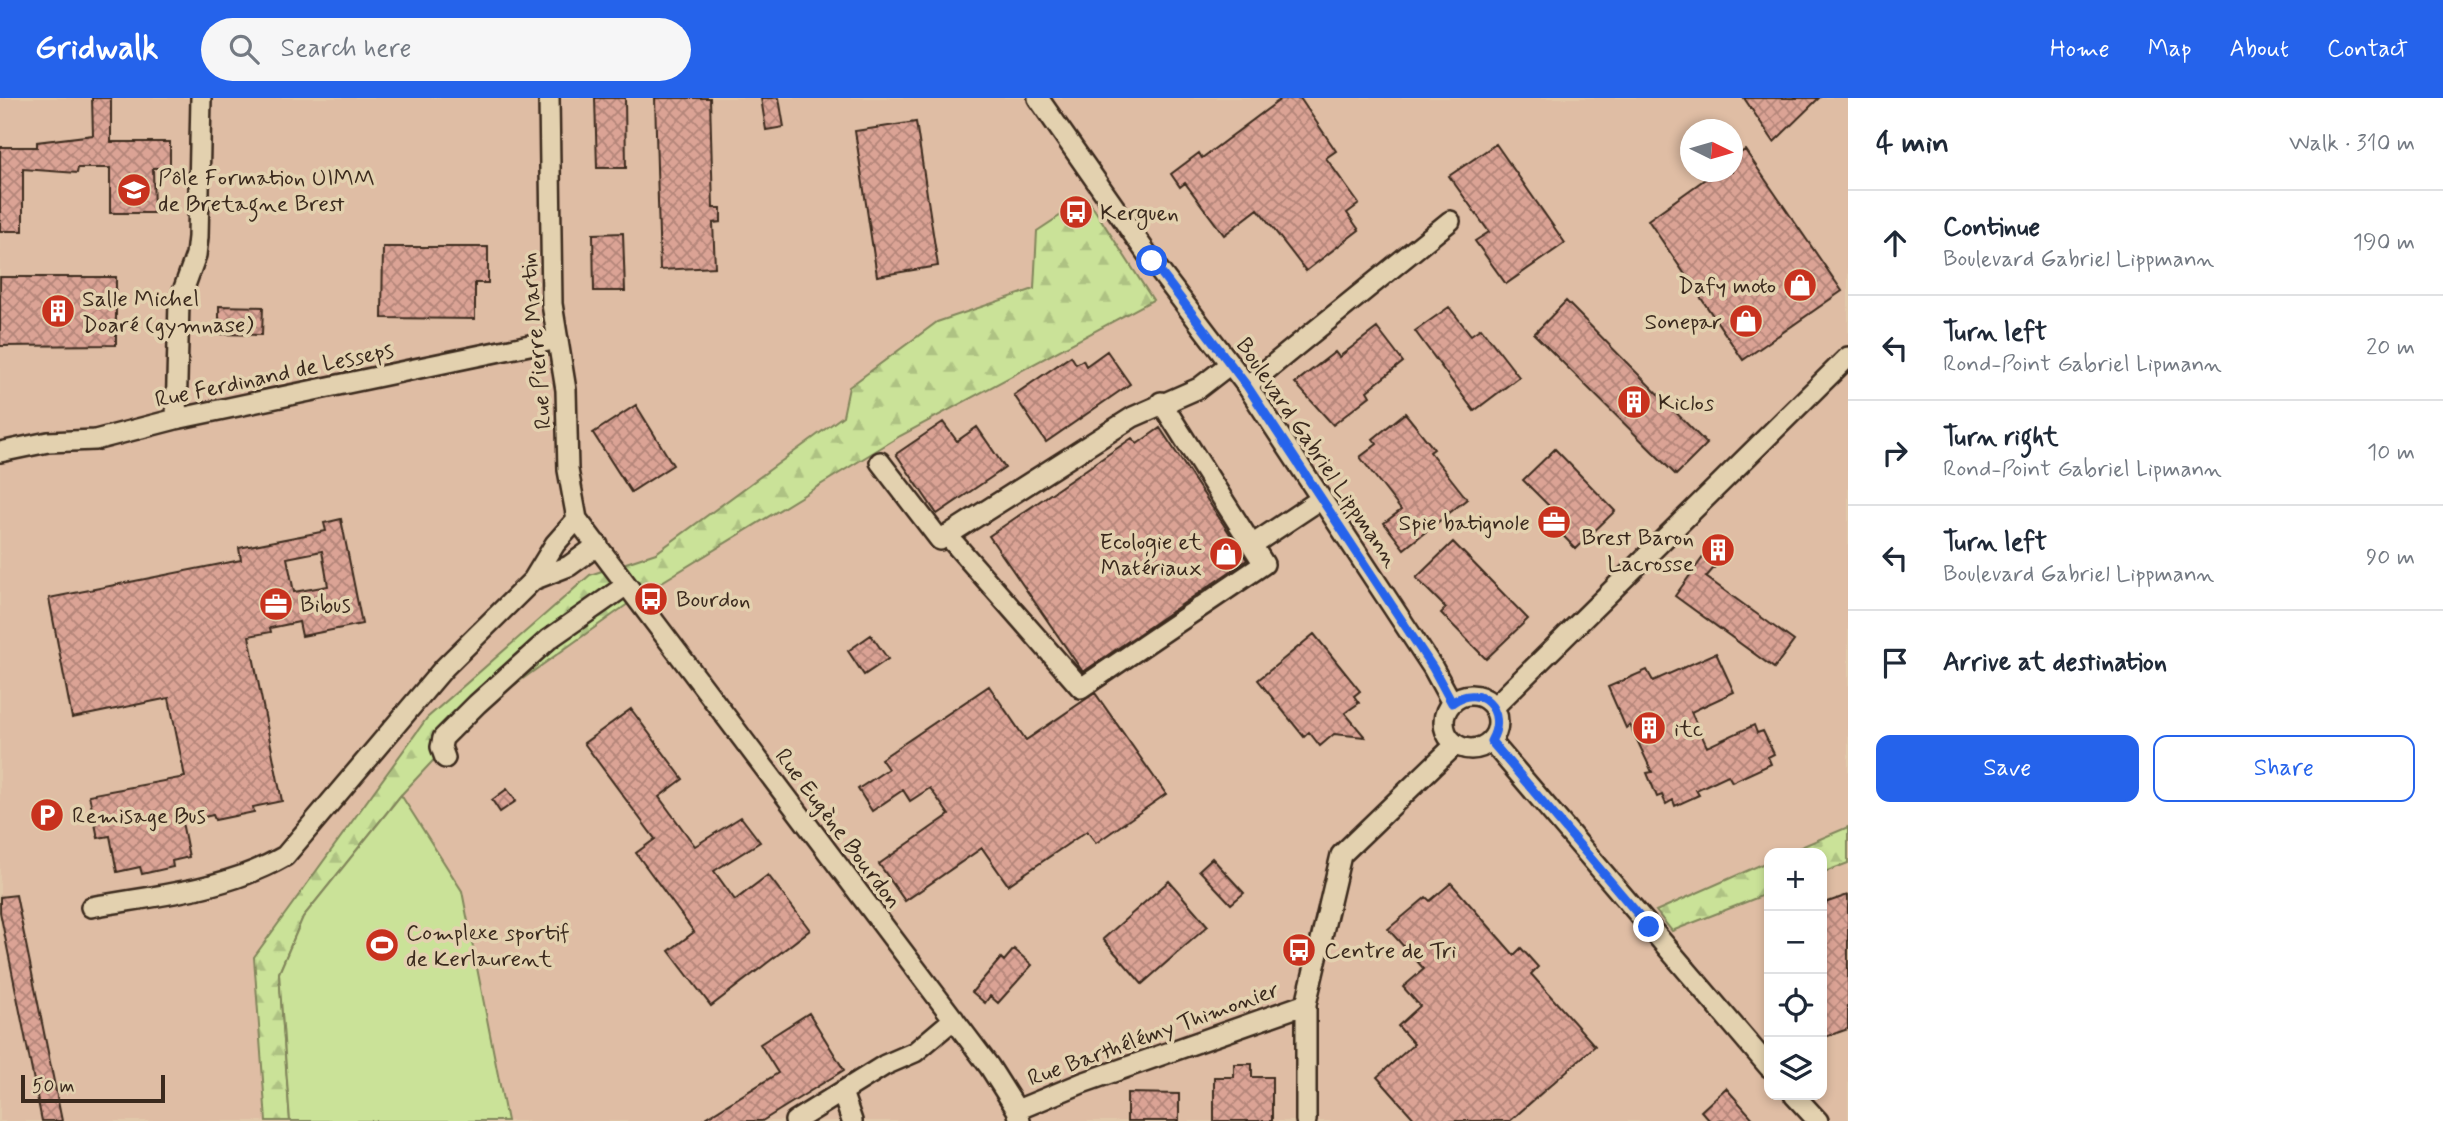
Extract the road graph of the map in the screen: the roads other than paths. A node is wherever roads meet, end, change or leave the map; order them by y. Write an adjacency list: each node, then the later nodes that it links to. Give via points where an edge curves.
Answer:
1 (201, 98): 10 (street, via 198,237 179,302)
2 (549, 98): 5 (street, Rue Pierre Martin, via 552,304)
3 (1038, 98): 7 (street, Boulevard Gabriel Lippmann)
4 (1450, 221): 8 (street)
5 (558, 339): 10 (street, Rue Ferdinand de Lesseps); 14 (street, Rue Pierre Martin, via 566,390 568,470)
6 (1848, 357): 22 (street)
7 (1230, 364): 8 (street, Boulevard Gabriel Lippmann); 9 (street, via 1199,388)
8 (1247, 386): 13 (street, Boulevard Gabriel Lippmann)
9 (1161, 402): 15 (street); 17 (street)
10 (176, 419): 11 (street, Rue Ferdinand de Lesseps, via 95,440)
11 (4, 448)
12 (880, 462): 15 (street, via 940,540)
13 (1321, 499): 17 (street); 21 (street, Boulevard Gabriel Lippmann)
14 (577, 519): 16 (street, Rue Pierre Martin); 19 (street)
15 (947, 536): 17 (street, via 1081,688 1264,564)
16 (598, 545): 18 (street, Rue Pierre Martin); 19 (street, via 569,566)
17 (1252, 545)
18 (612, 569): 20 (street, Rue Eugène Bourdon)
19 (533, 580): 26 (street, via 444,668 285,856 257,872 214,886)
20 (625, 586): 25 (street, via 549,639 477,704 443,738); 28 (street, Rue Eugène Bourdon)
21 (1452, 703): 22 (street, via 1474,695); 24 (street, via 1444,720)
22 (1494, 707): 23 (street, via 1499,724)
23 (1491, 741): 24 (street, via 1478,749); 29 (street)
24 (1455, 745): 27 (street, via 1340,855)
25 (445, 758)
26 (91, 907)
27 (1306, 1004): 32 (street, Rue Barthélémy Thimonier, via 1082,1083); 35 (street)
28 (954, 1019): 30 (street, via 915,1052); 32 (street, Rue Eugène Bourdon)
29 (1764, 1061)
30 (842, 1092): 33 (street); 34 (street)
31 (1799, 1100): 36 (street)
32 (1018, 1115)
33 (795, 1121)
34 (852, 1121)
35 (1306, 1121)
36 (1818, 1121)

